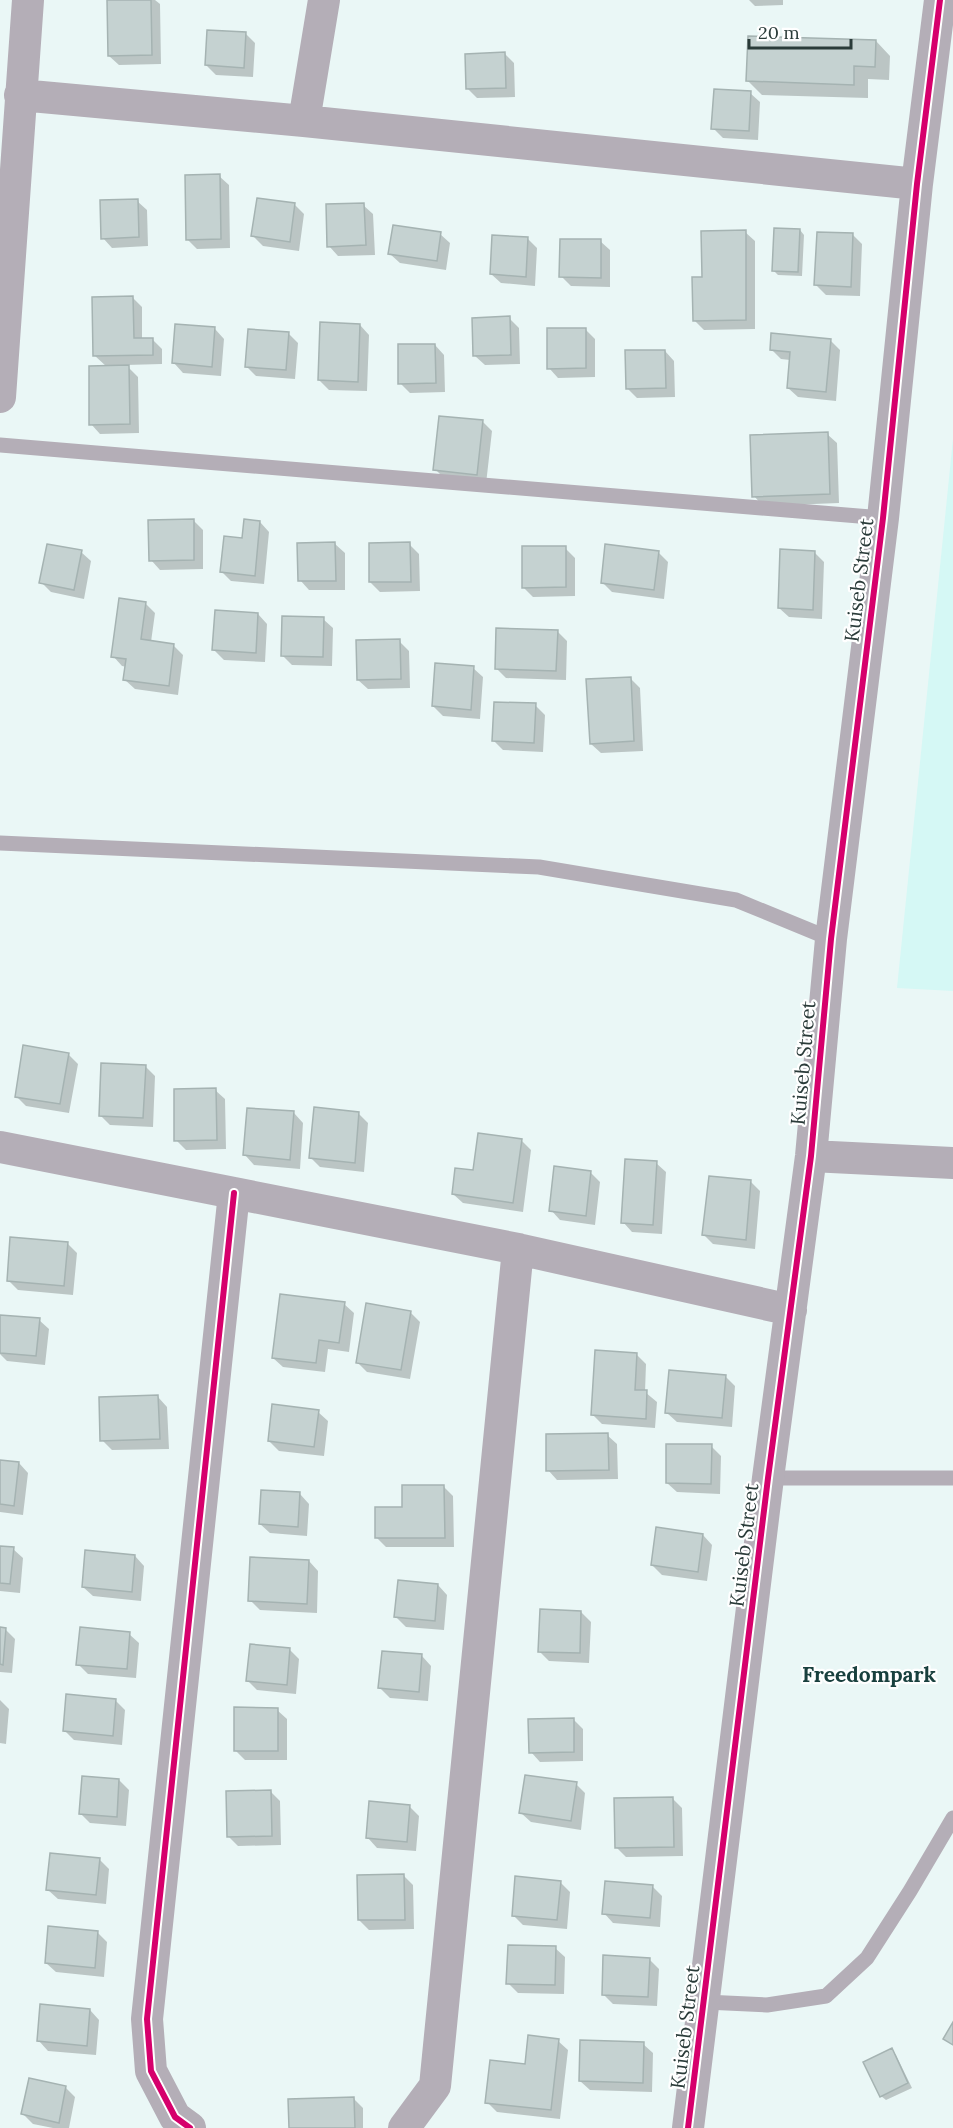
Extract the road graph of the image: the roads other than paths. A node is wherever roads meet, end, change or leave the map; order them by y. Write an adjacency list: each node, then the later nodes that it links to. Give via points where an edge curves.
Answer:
1 (28, 0): 4 (street)
2 (324, 0): 5 (street)
3 (940, 0): 6 (street, Kuiseb Street)
4 (20, 95): 5 (street); 7 (street)
5 (304, 121): 6 (street)
6 (917, 184): 9 (street, Kuiseb Street)
7 (0, 397)
8 (0, 445): 9 (lane)
9 (883, 518): 11 (street, Kuiseb Street)
10 (0, 843): 11 (lane, via 538,867 736,900)
11 (831, 939): 13 (street, Kuiseb Street)
12 (0, 1147): 15 (street)
13 (811, 1156): 14 (street); 17 (street, Kuiseb Street)
14 (953, 1162)
15 (234, 1193): 16 (street); 22 (street, via 147,2019 151,2071 175,2116)
16 (518, 1249): 17 (street); 23 (street, via 435,2086)
17 (790, 1310): 18 (street, Kuiseb Street)
18 (768, 1478): 19 (lane); 21 (street, Kuiseb Street)
19 (953, 1478)
20 (953, 1818): 21 (lane, via 867,1958 826,1996 767,2005)
21 (705, 2002): 24 (street, Kuiseb Street)
22 (190, 2128)
23 (404, 2128)
24 (688, 2128)

